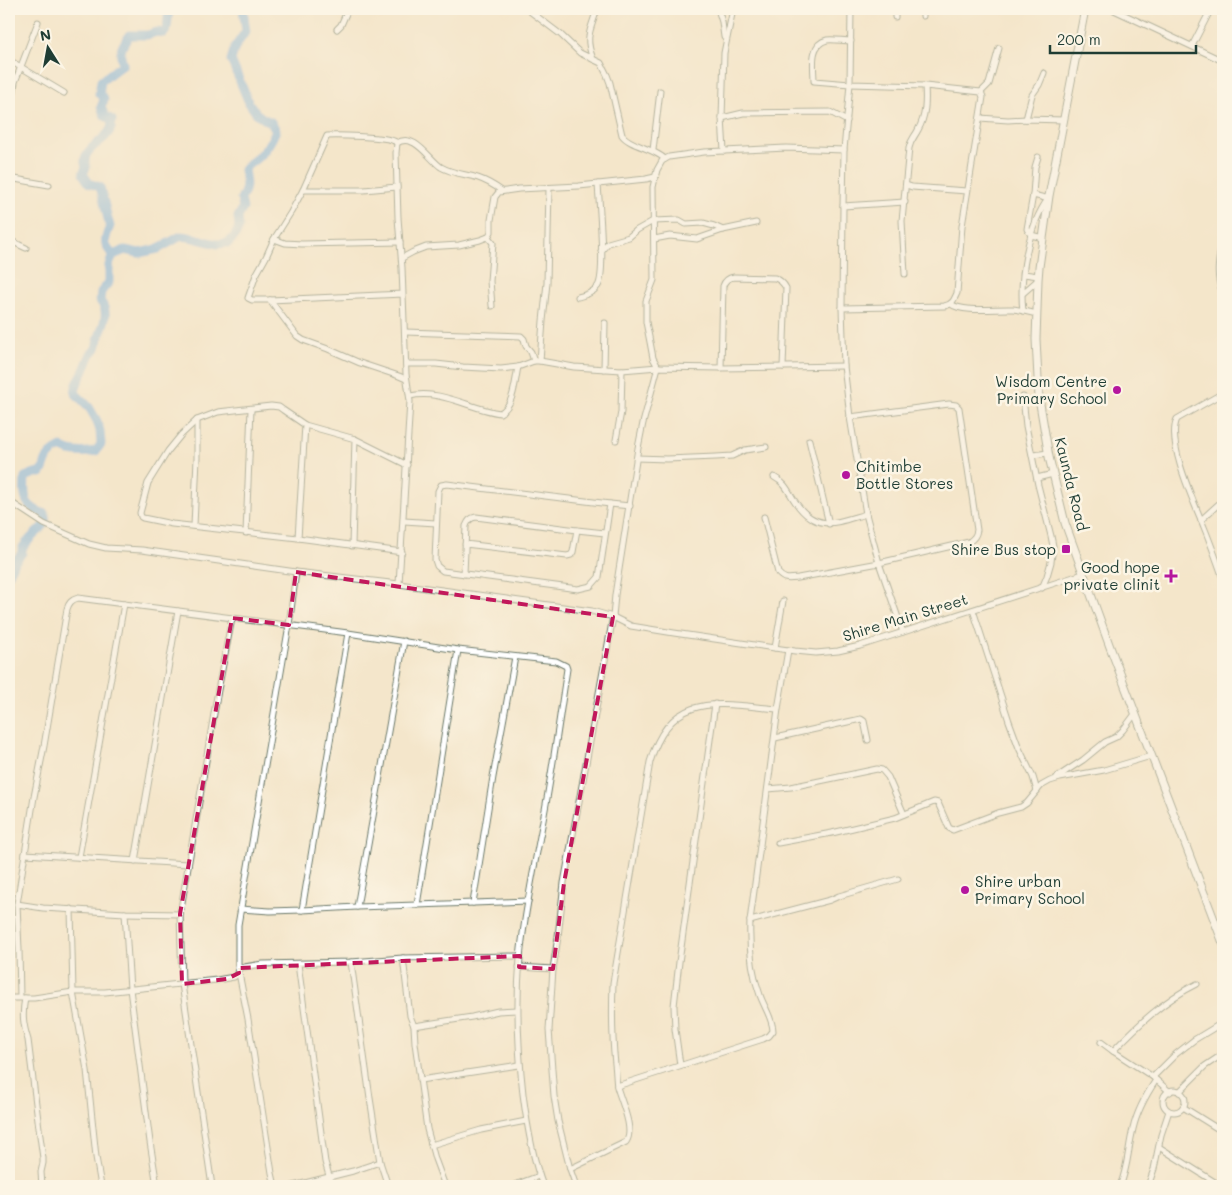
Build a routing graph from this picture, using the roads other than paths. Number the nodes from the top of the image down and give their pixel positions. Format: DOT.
graph roads {
  1 [pos="348,9"];
  2 [pos="526,9"];
  3 [pos="597,9"];
  4 [pos="718,9"];
  5 [pos="733,9"];
  6 [pos="851,9"];
  7 [pos="895,9"];
  8 [pos="923,9"];
  9 [pos="1085,9"];
  10 [pos="1112,9"];
  11 [pos="1211,9"];
  12 [pos="923,16"];
  13 [pos="896,17"];
  14 [pos="38,22"];
  15 [pos="337,29"];
  16 [pos="851,41"];
  17 [pos="725,46"];
  18 [pos="1192,46"];
  19 [pos="999,48"];
  20 [pos="593,59"];
  21 [pos="9,60"];
  22 [pos="1223,61"];
  23 [pos="21,67"];
  24 [pos="1044,73"];
  25 [pos="850,84"];
  26 [pos="925,86"];
  27 [pos="660,91"];
  28 [pos="981,92"];
  29 [pos="64,93"];
  30 [pos="722,118"];
  31 [pos="980,118"];
  32 [pos="1026,119"];
  33 [pos="1064,120"];
  34 [pos="847,121"];
  35 [pos="9,128"];
  36 [pos="397,143"];
  37 [pos="653,150"];
  38 [pos="844,150"];
  39 [pos="724,151"];
  40 [pos="1038,157"];
  41 [pos="665,159"];
  42 [pos="655,177"];
  43 [pos="9,178"];
  44 [pos="598,184"];
  45 [pos="49,185"];
  46 [pos="906,185"];
  47 [pos="397,187"];
  48 [pos="549,188"];
  49 [pos="302,190"];
  50 [pos="967,190"];
  51 [pos="502,191"];
  52 [pos="1033,195"];
  53 [pos="1049,197"];
  54 [pos="905,202"];
  55 [pos="843,206"];
  56 [pos="653,221"];
  57 [pos="756,223"];
  58 [pos="723,230"];
  59 [pos="1031,235"];
  60 [pos="488,236"];
  61 [pos="1223,236"];
  62 [pos="274,238"];
  63 [pos="1043,238"];
  64 [pos="654,239"];
  65 [pos="9,240"];
  66 [pos="400,242"];
  67 [pos="26,248"];
  68 [pos="601,251"];
  69 [pos="402,258"];
  70 [pos="905,274"];
  71 [pos="1024,274"];
  72 [pos="1038,278"];
  73 [pos="1022,293"];
  74 [pos="1223,293"];
  75 [pos="403,294"];
  76 [pos="578,297"];
  77 [pos="270,300"];
  78 [pos="951,304"];
  79 [pos="492,306"];
  80 [pos="842,308"];
  81 [pos="1024,311"];
  82 [pos="1037,314"];
  83 [pos="605,323"];
  84 [pos="405,332"];
  85 [pos="537,361"];
  86 [pos="406,364"];
  87 [pos="844,366"];
  88 [pos="518,367"];
  89 [pos="658,367"];
  90 [pos="783,367"];
  91 [pos="721,368"];
  92 [pos="604,369"];
  93 [pos="622,370"];
  94 [pos="406,379"];
  95 [pos="1223,393"];
  96 [pos="410,396"];
  97 [pos="1022,398"];
  98 [pos="251,409"];
  99 [pos="850,417"];
  100 [pos="197,420"];
  101 [pos="304,425"];
  102 [pos="355,439"];
  103 [pos="616,440"];
  104 [pos="809,440"];
  105 [pos="766,447"];
  106 [pos="1048,454"];
  107 [pos="1033,455"];
  108 [pos="636,458"];
  109 [pos="407,465"];
  110 [pos="1053,474"];
  111 [pos="774,477"];
  112 [pos="1037,478"];
  113 [pos="1223,500"];
  114 [pos="9,501"];
  115 [pos="610,504"];
  116 [pos="630,506"];
  117 [pos="866,514"];
  118 [pos="764,517"];
  119 [pos="1201,520"];
  120 [pos="404,521"];
  121 [pos="436,523"];
  122 [pos="829,524"];
  123 [pos="194,526"];
  124 [pos="577,530"];
  125 [pos="246,533"];
  126 [pos="605,533"];
  127 [pos="298,538"];
  128 [pos="465,544"];
  129 [pos="352,546"];
  130 [pos="402,552"];
  131 [pos="879,563"];
  132 [pos="296,572"];
  133 [pos="464,574"];
  134 [pos="1083,574"];
  135 [pos="1223,578"];
  136 [pos="400,584"];
  137 [pos="1042,588"];
  138 [pos="784,601"];
  139 [pos="124,604"];
  140 [pos="973,610"];
  141 [pos="178,611"];
  142 [pos="613,616"];
  143 [pos="232,618"];
  144 [pos="289,626"];
  145 [pos="903,632"];
  146 [pos="348,633"];
  147 [pos="404,641"];
  148 [pos="775,648"];
  149 [pos="458,650"];
  150 [pos="788,650"];
  151 [pos="515,657"];
  152 [pos="715,704"];
  153 [pos="778,709"];
  154 [pos="1135,714"];
  155 [pos="774,738"];
  156 [pos="868,740"];
  157 [pos="1151,756"];
  158 [pos="1050,781"];
  159 [pos="768,789"];
  160 [pos="1037,791"];
  161 [pos="904,814"];
  162 [pos="778,843"];
  163 [pos="25,854"];
  164 [pos="79,857"];
  165 [pos="135,861"];
  166 [pos="188,864"];
  167 [pos="898,879"];
  168 [pos="528,901"];
  169 [pos="473,903"];
  170 [pos="17,904"];
  171 [pos="358,906"];
  172 [pos="417,906"];
  173 [pos="71,909"];
  174 [pos="240,909"];
  175 [pos="302,910"];
  176 [pos="125,913"];
  177 [pos="180,914"];
  178 [pos="750,921"];
  179 [pos="1223,943"];
  180 [pos="520,956"];
  181 [pos="403,958"];
  182 [pos="351,962"];
  183 [pos="298,964"];
  184 [pos="519,967"];
  185 [pos="553,969"];
  186 [pos="239,971"];
  187 [pos="182,984"];
  188 [pos="1197,984"];
  189 [pos="130,989"];
  190 [pos="73,992"];
  191 [pos="9,998"];
  192 [pos="22,998"];
  193 [pos="517,1010"];
  194 [pos="414,1026"];
  195 [pos="1217,1026"];
  196 [pos="1101,1042"];
  197 [pos="1113,1051"];
  198 [pos="1223,1054"];
  199 [pos="520,1065"];
  200 [pos="680,1065"];
  201 [pos="1154,1078"];
  202 [pos="420,1080"];
  203 [pos="617,1086"];
  204 [pos="1170,1092"];
  205 [pos="1179,1092"];
  206 [pos="1183,1108"];
  207 [pos="1169,1110"];
  208 [pos="526,1121"];
  209 [pos="1223,1132"];
  210 [pos="431,1145"];
  211 [pos="1159,1147"];
  212 [pos="380,1162"];
  213 [pos="570,1169"];
  214 [pos="539,1176"];
  215 [pos="329,1177"];
  216 [pos="42,1186"];
  217 [pos="101,1186"];
  218 [pos="157,1186"];
  219 [pos="212,1186"];
  220 [pos="275,1186"];
  221 [pos="293,1186"];
  222 [pos="332,1186"];
  223 [pos="388,1186"];
  224 [pos="445,1186"];
  225 [pos="512,1186"];
  226 [pos="543,1186"];
  227 [pos="576,1186"];
  228 [pos="1120,1186"];
  229 [pos="1148,1186"];
  230 [pos="1221,1186"];
  1 -- 15 [label="street"];
  2 -- 20 [label="street"];
  3 -- 20 [label="street"];
  4 -- 17 [label="street"];
  5 -- 17 [label="street"];
  6 -- 16 [label="street"];
  7 -- 13 [label="street"];
  8 -- 12 [label="street"];
  9 -- 33 [label="main road, Kaunda Road"];
  10 -- 18 [label="street"];
  11 -- 18 [label="street"];
  14 -- 23 [label="street"];
  16 -- 25 [label="street"];
  16 -- 25 [label="street"];
  17 -- 30 [label="street"];
  18 -- 22 [label="street"];
  19 -- 28 [label="street"];
  20 -- 37 [label="street"];
  21 -- 23 [label="street"];
  23 -- 29 [label="street"];
  23 -- 35 [label="street"];
  24 -- 32 [label="street"];
  25 -- 26 [label="street"];
  25 -- 34 [label="street"];
  26 -- 28 [label="street"];
  26 -- 46 [label="street"];
  27 -- 37 [label="street"];
  28 -- 31 [label="street"];
  30 -- 34 [label="street"];
  30 -- 39 [label="street"];
  31 -- 32 [label="street"];
  31 -- 50 [label="street"];
  32 -- 33 [label="street"];
  33 -- 53 [label="main road, Kaunda Road"];
  34 -- 38 [label="street"];
  36 -- 47 [label="street"];
  36 -- 49 [label="street"];
  36 -- 51 [label="street"];
  37 -- 41 [label="street"];
  38 -- 39 [label="street"];
  38 -- 55 [label="street"];
  39 -- 41 [label="street"];
  40 -- 52 [label="street"];
  41 -- 42 [label="street"];
  42 -- 44 [label="street"];
  42 -- 56 [label="street"];
  43 -- 45 [label="street"];
  44 -- 48 [label="street"];
  44 -- 68 [label="street"];
  46 -- 50 [label="street"];
  46 -- 54 [label="street"];
  47 -- 49 [label="street"];
  47 -- 66 [label="street"];
  48 -- 51 [label="street"];
  48 -- 85 [label="street"];
  49 -- 62 [label="street"];
  50 -- 78 [label="street"];
  51 -- 60 [label="street"];
  52 -- 53 [label="street"];
  52 -- 59 [label="street"];
  53 -- 59 [label="street"];
  53 -- 63 [label="main road, Kaunda Road"];
  54 -- 55 [label="street"];
  54 -- 70 [label="street"];
  55 -- 80 [label="street"];
  56 -- 58 [label="street"];
  56 -- 64 [label="street"];
  56 -- 68 [label="street"];
  57 -- 58 [label="street"];
  58 -- 64 [label="street"];
  59 -- 63 [label="street"];
  59 -- 71 [label="street"];
  60 -- 69 [label="street"];
  60 -- 79 [label="street"];
  61 -- 74 [label="street"];
  62 -- 66 [label="street"];
  62 -- 77 [label="street"];
  63 -- 72 [label="main road, Kaunda Road"];
  64 -- 89 [label="street"];
  65 -- 67 [label="street"];
  66 -- 69 [label="street"];
  68 -- 76 [label="street"];
  69 -- 75 [label="street"];
  71 -- 72 [label="street"];
  71 -- 73 [label="street"];
  72 -- 73 [label="street"];
  72 -- 82 [label="main road, Kaunda Road"];
  73 -- 81 [label="street"];
  75 -- 77 [label="street"];
  75 -- 84 [label="street"];
  77 -- 94 [label="street"];
  78 -- 80 [label="street"];
  78 -- 81 [label="street"];
  80 -- 87 [label="street"];
  81 -- 82 [label="street"];
  82 -- 106 [label="main road, Kaunda Road"];
  83 -- 92 [label="street"];
  84 -- 85 [label="street"];
  84 -- 86 [label="street"];
  85 -- 88 [label="street"];
  85 -- 92 [label="street"];
  86 -- 88 [label="street"];
  86 -- 94 [label="street"];
  87 -- 90 [label="street"];
  87 -- 99 [label="street"];
  88 -- 96 [label="street"];
  89 -- 91 [label="street"];
  89 -- 93 [label="street"];
  89 -- 108 [label="street"];
  90 -- 91 [label="street"];
  90 -- 91 [label="street"];
  92 -- 93 [label="street"];
  93 -- 103 [label="street"];
  94 -- 96 [label="street"];
  95 -- 119 [label="street"];
  96 -- 109 [label="street"];
  97 -- 107 [label="street"];
  98 -- 100 [label="street"];
  98 -- 101 [label="street"];
  98 -- 125 [label="street"];
  99 -- 117 [label="street"];
  99 -- 131 [label="street"];
  100 -- 123 [label="street"];
  100 -- 123 [label="street"];
  101 -- 102 [label="street"];
  101 -- 127 [label="street"];
  102 -- 109 [label="street"];
  102 -- 129 [label="street"];
  104 -- 122 [label="street"];
  105 -- 108 [label="street"];
  106 -- 107 [label="street"];
  106 -- 110 [label="main road, Kaunda Road"];
  107 -- 112 [label="street"];
  108 -- 116 [label="street"];
  109 -- 120 [label="street"];
  110 -- 112 [label="street"];
  110 -- 134 [label="main road, Kaunda Road"];
  111 -- 122 [label="street"];
  112 -- 137 [label="street"];
  113 -- 119 [label="street"];
  114 -- 132 [label="street, Shire Main Street"];
  115 -- 116 [label="street"];
  115 -- 121 [label="street"];
  115 -- 126 [label="street"];
  116 -- 142 [label="street"];
  117 -- 122 [label="street"];
  117 -- 131 [label="street"];
  118 -- 131 [label="street"];
  119 -- 135 [label="street"];
  120 -- 121 [label="street"];
  120 -- 130 [label="street"];
  121 -- 133 [label="street"];
  123 -- 125 [label="street"];
  124 -- 126 [label="street"];
  124 -- 128 [label="street"];
  124 -- 128 [label="street"];
  125 -- 127 [label="street"];
  126 -- 133 [label="street"];
  127 -- 129 [label="street"];
  128 -- 133 [label="street"];
  129 -- 130 [label="street"];
  130 -- 136 [label="street"];
  131 -- 145 [label="street"];
  132 -- 136 [label="street, Shire Main Street"];
  132 -- 144 [label="street"];
  134 -- 137 [label="street, Shire Main Street"];
  134 -- 154 [label="main road, Kaunda Road"];
  136 -- 142 [label="street, Shire Main Street"];
  137 -- 140 [label="street, Shire Main Street"];
  138 -- 148 [label="street"];
  139 -- 141 [label="street"];
  139 -- 163 [label="street"];
  139 -- 164 [label="street"];
  140 -- 145 [label="street, Shire Main Street"];
  140 -- 160 [label="street"];
  141 -- 143 [label="street"];
  141 -- 165 [label="street"];
  142 -- 148 [label="street, Shire Main Street"];
  142 -- 185 [label="street"];
  143 -- 144 [label="street"];
  143 -- 166 [label="street"];
  144 -- 146 [label="street"];
  144 -- 174 [label="street"];
  145 -- 150 [label="street, Shire Main Street"];
  146 -- 147 [label="street"];
  146 -- 175 [label="street"];
  147 -- 149 [label="street"];
  147 -- 171 [label="street"];
  148 -- 150 [label="street, Shire Main Street"];
  149 -- 151 [label="street"];
  149 -- 172 [label="street"];
  150 -- 153 [label="street"];
  151 -- 168 [label="street"];
  151 -- 169 [label="street"];
  152 -- 153 [label="street"];
  152 -- 200 [label="street"];
  152 -- 203 [label="street"];
  153 -- 155 [label="street"];
  154 -- 157 [label="main road, Kaunda Road"];
  154 -- 158 [label="street"];
  155 -- 156 [label="street"];
  155 -- 159 [label="street"];
  157 -- 158 [label="street"];
  157 -- 179 [label="main road, Kaunda Road"];
  158 -- 160 [label="street"];
  159 -- 161 [label="street"];
  159 -- 178 [label="street"];
  160 -- 161 [label="street"];
  161 -- 162 [label="street"];
  163 -- 164 [label="street"];
  163 -- 170 [label="street"];
  164 -- 165 [label="street"];
  165 -- 166 [label="street"];
  166 -- 177 [label="street"];
  167 -- 178 [label="street"];
  168 -- 169 [label="street"];
  168 -- 180 [label="street"];
  169 -- 172 [label="street"];
  170 -- 173 [label="street"];
  170 -- 192 [label="street"];
  171 -- 172 [label="street"];
  171 -- 175 [label="street"];
  173 -- 176 [label="street"];
  173 -- 190 [label="street"];
  174 -- 175 [label="street"];
  174 -- 186 [label="street"];
  176 -- 177 [label="street"];
  176 -- 189 [label="street"];
  177 -- 187 [label="street"];
  178 -- 200 [label="street"];
  180 -- 181 [label="street"];
  180 -- 184 [label="street"];
  181 -- 182 [label="street"];
  181 -- 194 [label="street"];
  182 -- 183 [label="street"];
  182 -- 212 [label="street"];
  183 -- 186 [label="street"];
  183 -- 215 [label="street"];
  184 -- 185 [label="street"];
  184 -- 193 [label="street"];
  185 -- 213 [label="street"];
  186 -- 187 [label="street"];
  186 -- 220 [label="street"];
  187 -- 189 [label="street"];
  187 -- 219 [label="street"];
  188 -- 197 [label="street"];
  189 -- 190 [label="street"];
  189 -- 218 [label="street"];
  190 -- 192 [label="street"];
  190 -- 217 [label="street"];
  191 -- 192 [label="street"];
  192 -- 216 [label="street"];
  193 -- 194 [label="street"];
  193 -- 199 [label="street"];
  194 -- 202 [label="street"];
  195 -- 201 [label="street"];
  196 -- 197 [label="street"];
  197 -- 201 [label="street"];
  198 -- 205 [label="street"];
  199 -- 202 [label="street"];
  199 -- 208 [label="street"];
  200 -- 203 [label="street"];
  201 -- 204 [label="street"];
  201 -- 228 [label="street"];
  202 -- 210 [label="street"];
  203 -- 213 [label="street"];
  204 -- 205 [label="street"];
  204 -- 207 [label="street"];
  205 -- 206 [label="street"];
  206 -- 207 [label="street"];
  206 -- 209 [label="street"];
  207 -- 211 [label="street"];
  208 -- 210 [label="street"];
  208 -- 214 [label="street"];
  210 -- 224 [label="street"];
  211 -- 229 [label="street"];
  211 -- 230 [label="street"];
  212 -- 215 [label="street"];
  212 -- 223 [label="street"];
  213 -- 227 [label="street"];
  214 -- 225 [label="street"];
  214 -- 226 [label="street"];
  215 -- 221 [label="street"];
  215 -- 222 [label="street"];
}
